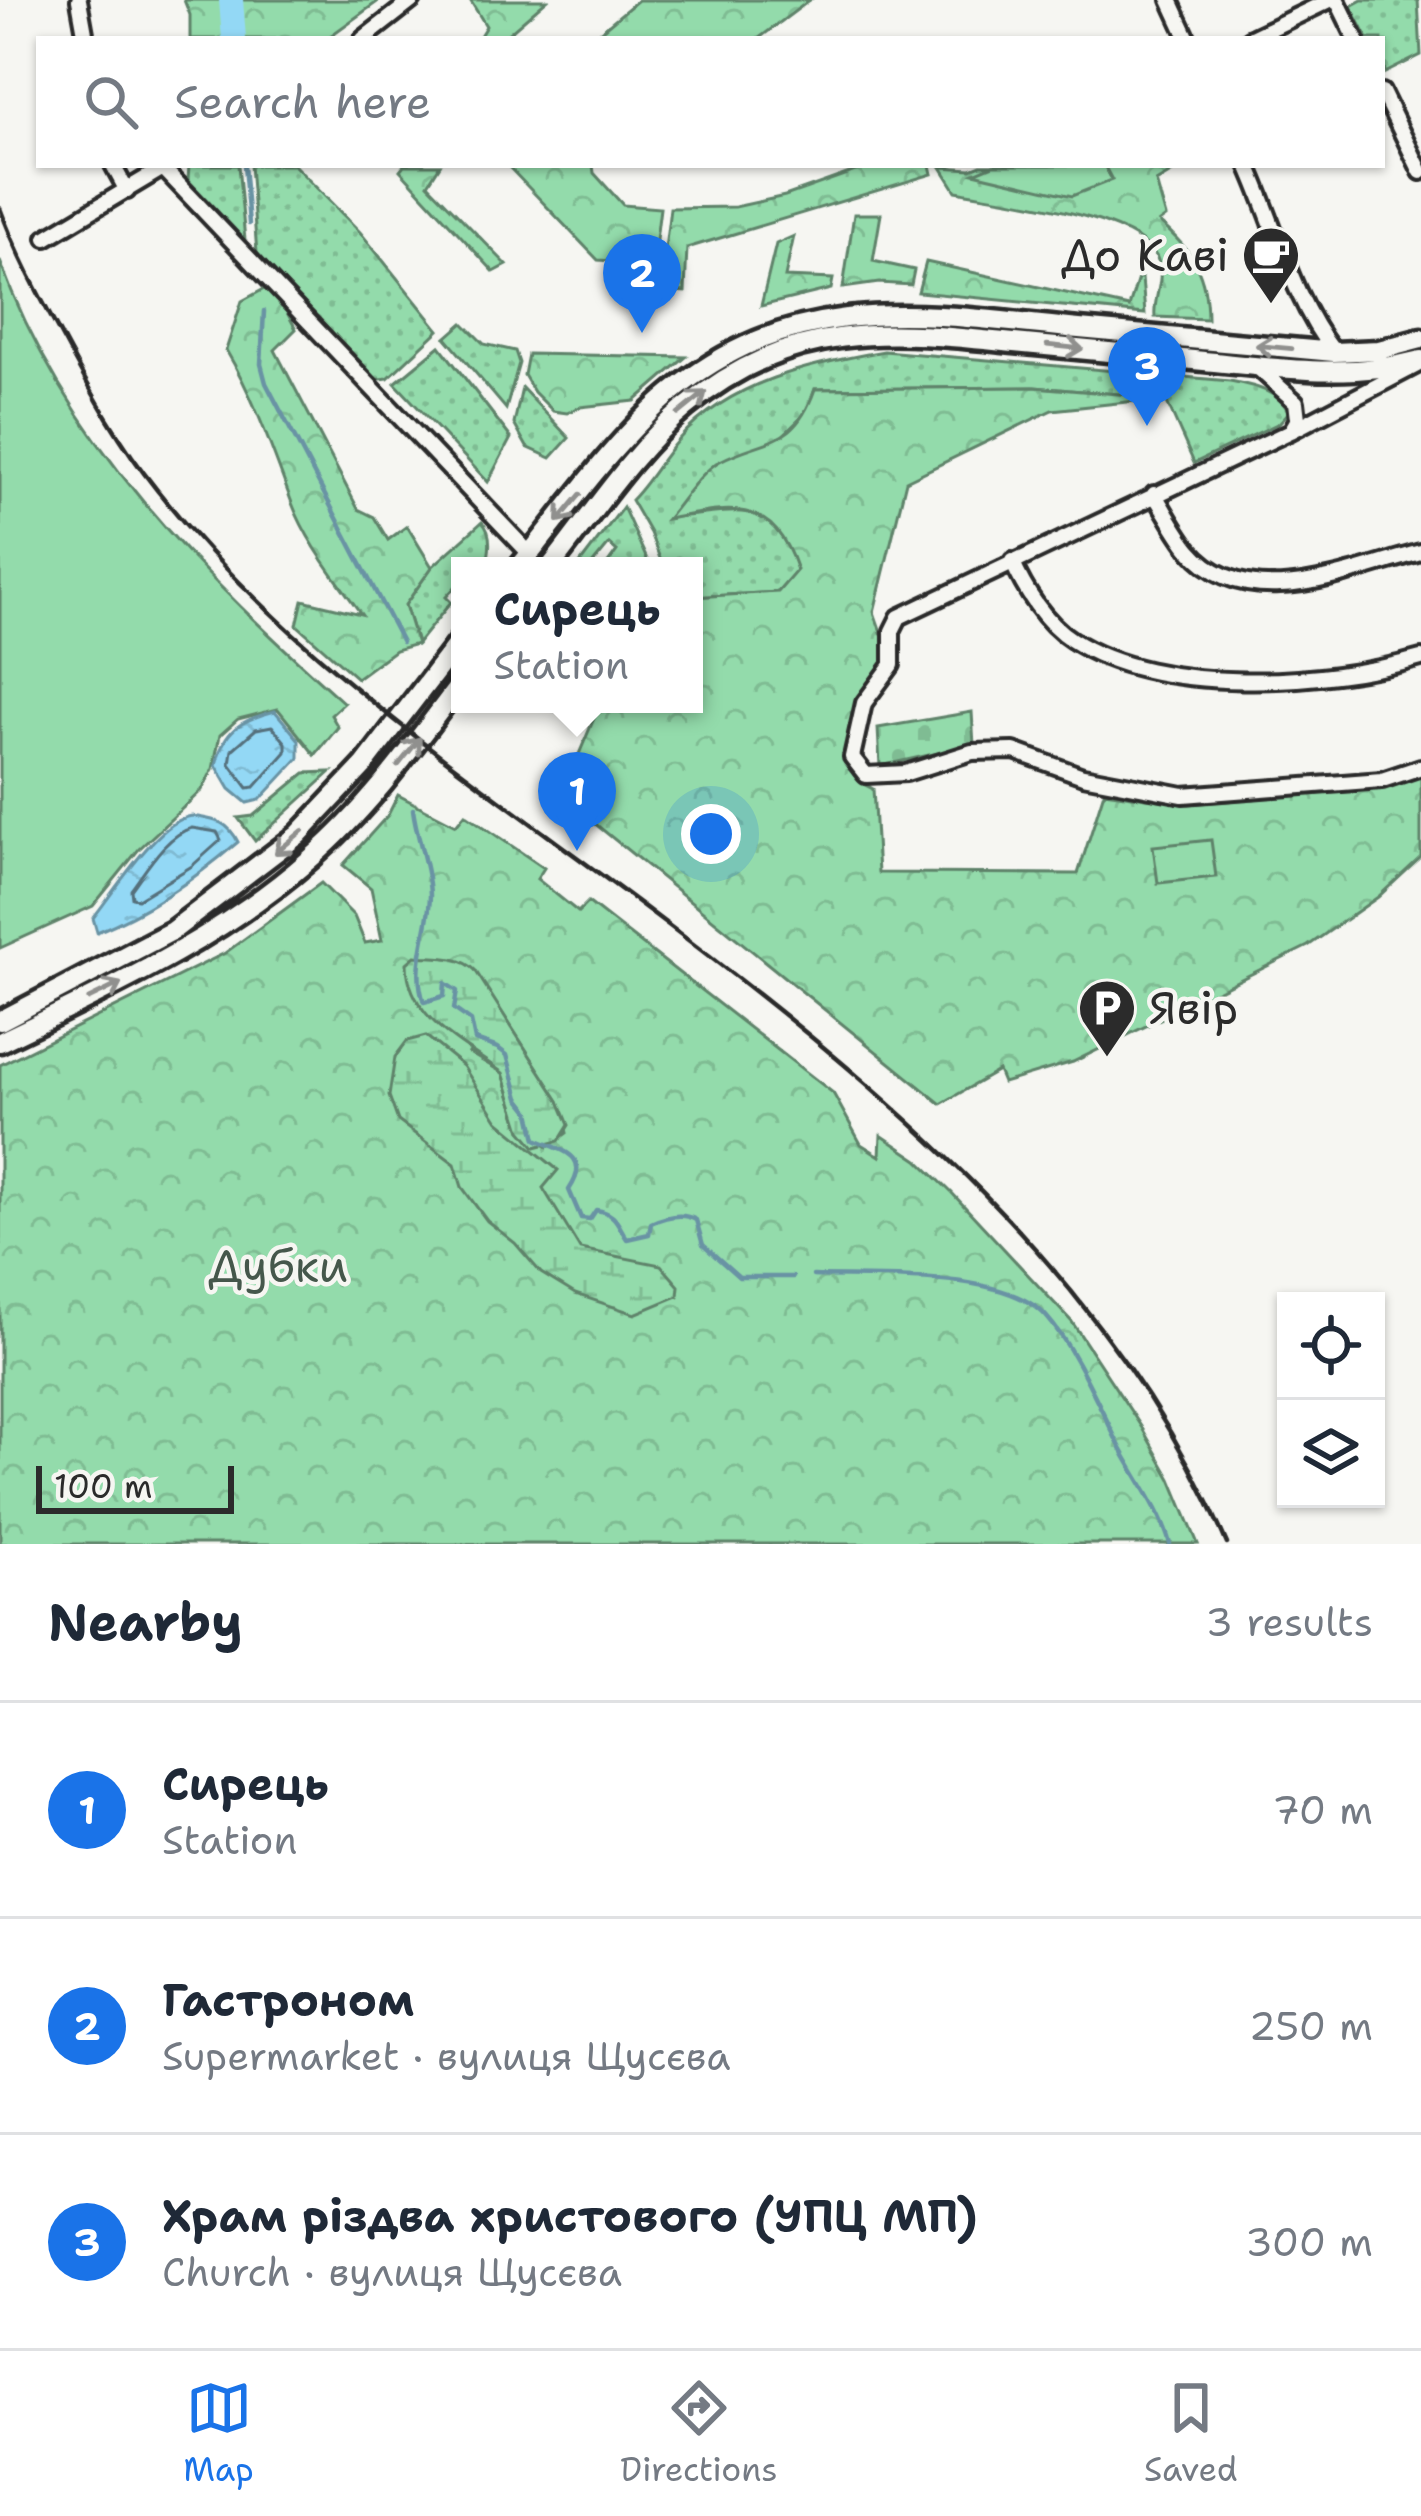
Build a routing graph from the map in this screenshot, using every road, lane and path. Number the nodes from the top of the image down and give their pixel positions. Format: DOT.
graph roads {
  1 [pos="80,0"];
  2 [pos="413,0"];
  3 [pos="1334,0"];
  4 [pos="1176,2"];
  5 [pos="86,36"];
  6 [pos="367,36"];
  7 [pos="1187,36"];
  8 [pos="1256,36"];
  9 [pos="1354,36"];
  10 [pos="1385,98"];
  11 [pos="115,168"];
  12 [pos="164,168"];
  13 [pos="167,168"];
  14 [pos="1248,168"];
  15 [pos="1421,172"];
  16 [pos="127,190"];
  17 [pos="46,238"];
  18 [pos="1421,339"];
  19 [pos="1334,352"];
  20 [pos="1421,361"];
  21 [pos="1256,366"];
  22 [pos="1291,431"];
  23 [pos="1154,494"];
  24 [pos="1421,552"];
  25 [pos="522,557"];
  26 [pos="528,557"];
  27 [pos="558,557"];
  28 [pos="1012,561"];
  29 [pos="451,652"];
  30 [pos="1421,658"];
  31 [pos="451,695"];
  32 [pos="1421,767"];
  33 [pos="0,1021"];
  34 [pos="0,1042"];
  1 -- 5 [label="street"];
  2 -- 6 [label="street"];
  3 -- 8 [label="street"];
  3 -- 9 [label="street"];
  4 -- 7 [label="street"];
  10 -- 15 [label="street"];
  11 -- 16 [label="street"];
  12 -- 16 [label="street"];
  13 -- 25 [label="street"];
  14 -- 19 [label="street"];
  16 -- 17 [label="street"];
  18 -- 19 [label="main road"];
  19 -- 26 [label="main road, one-way"];
  20 -- 21 [label="main road"];
  20 -- 22 [label="street"];
  21 -- 22 [label="street"];
  27 -- 21 [label="main road, one-way"];
  22 -- 23 [label="street"];
  23 -- 24 [label="street"];
  23 -- 28 [label="street"];
  28 -- 30 [label="street"];
  28 -- 32 [label="street"];
  29 -- 33 [label="main road, one-way"];
  34 -- 31 [label="main road, one-way"];
}
